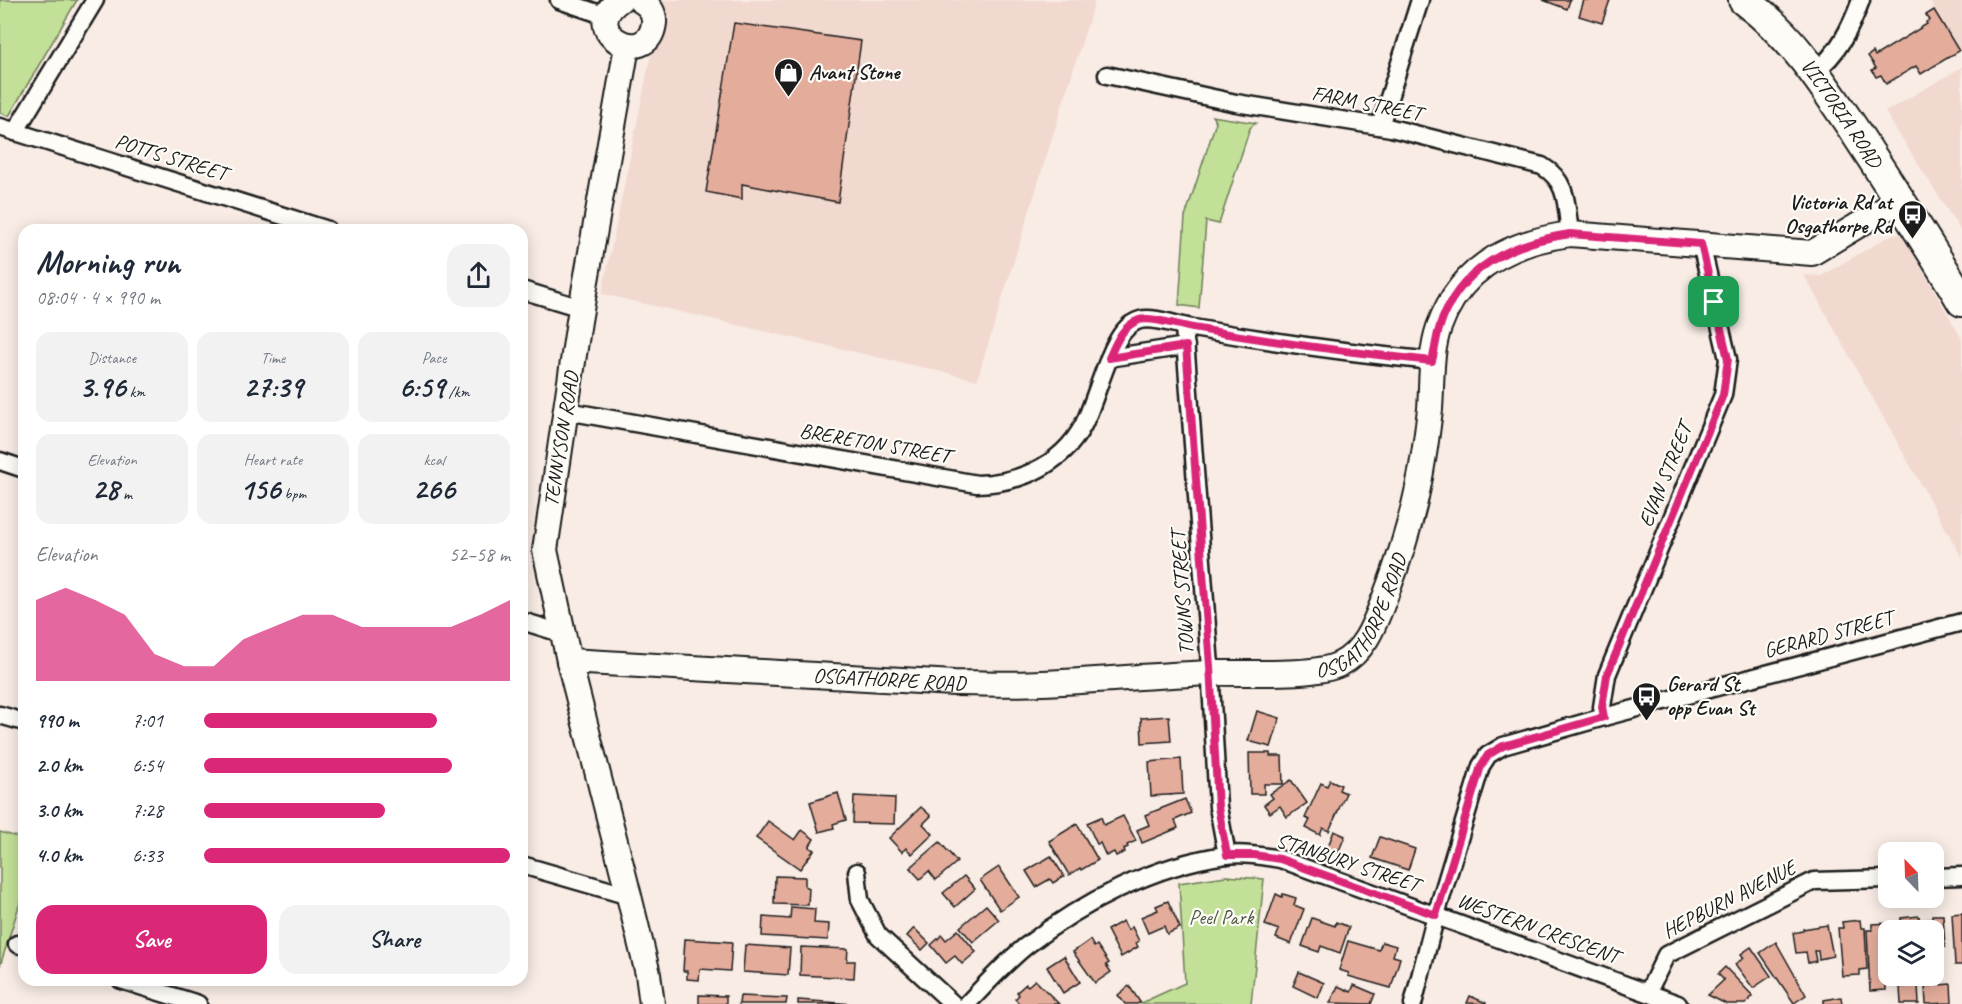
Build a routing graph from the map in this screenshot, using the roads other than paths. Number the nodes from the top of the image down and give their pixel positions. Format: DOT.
graph roads {
  1 [pos="95,0"];
  2 [pos="559,0"];
  3 [pos="640,0"];
  4 [pos="1420,0"];
  5 [pos="1744,0"];
  6 [pos="1767,0"];
  7 [pos="1861,0"];
  8 [pos="613,8"];
  9 [pos="627,46"];
  10 [pos="1820,67"];
  11 [pos="1107,75"];
  12 [pos="1380,126"];
  13 [pos="7,130"];
  14 [pos="1900,200"];
  15 [pos="309,224"];
  16 [pos="1570,234"];
  17 [pos="1701,244"];
  18 [pos="1962,272"];
  19 [pos="528,292"];
  20 [pos="1962,301"];
  21 [pos="581,308"];
  22 [pos="1184,327"];
  23 [pos="1186,346"];
  24 [pos="1109,358"];
  25 [pos="1432,361"];
  26 [pos="567,411"];
  27 [pos="0,461"];
  28 [pos="18,467"];
  29 [pos="1962,622"];
  30 [pos="528,623"];
  31 [pos="564,634"];
  32 [pos="569,661"];
  33 [pos="1211,673"];
  34 [pos="0,715"];
  35 [pos="1604,717"];
  36 [pos="18,720"];
  37 [pos="1227,855"];
  38 [pos="528,867"];
  39 [pos="857,872"];
  40 [pos="1962,876"];
  41 [pos="1944,877"];
  42 [pos="1878,879"];
  43 [pos="630,896"];
  44 [pos="1436,915"];
  45 [pos="133,986"];
  46 [pos="1648,992"];
  47 [pos="157,998"];
  48 [pos="198,1004"];
  49 [pos="652,1004"];
  50 [pos="953,1004"];
  51 [pos="967,1004"];
  52 [pos="1413,1004"];
  53 [pos="1678,1004"];
  1 -- 13 [label="street"];
  2 -- 8 [label="street"];
  3 -- 9 [label="street"];
  4 -- 12 [label="street"];
  5 -- 10 [label="highway, VICTORIA ROAD"];
  6 -- 10 [label="highway, VICTORIA ROAD"];
  7 -- 10 [label="street"];
  8 -- 9 [label="street"];
  9 -- 21 [label="street, TENNYSON ROAD"];
  10 -- 14 [label="highway, VICTORIA ROAD"];
  10 -- 18 [label="highway, VICTORIA ROAD"];
  11 -- 12 [label="street, FARM STREET"];
  12 -- 16 [label="street, FARM STREET"];
  13 -- 15 [label="street, POTTS STREET"];
  14 -- 17 [label="street, OSGATHORPE ROAD"];
  14 -- 20 [label="highway, VICTORIA ROAD"];
  16 -- 17 [label="street, OSGATHORPE ROAD"];
  16 -- 25 [label="street, OSGATHORPE ROAD"];
  17 -- 35 [label="street, EVAN STREET"];
  19 -- 21 [label="street"];
  21 -- 26 [label="street, TENNYSON ROAD"];
  22 -- 23 [label="street, TOWNS STREET"];
  22 -- 24 [label="street, BRERETON STREET"];
  22 -- 25 [label="street, BRERETON STREET"];
  23 -- 24 [label="street"];
  23 -- 33 [label="street, TOWNS STREET"];
  24 -- 26 [label="street, BRERETON STREET"];
  25 -- 33 [label="street, OSGATHORPE ROAD"];
  26 -- 31 [label="street, TENNYSON ROAD"];
  27 -- 28 [label="street"];
  29 -- 35 [label="street, GERARD STREET"];
  30 -- 31 [label="street"];
  31 -- 32 [label="street, TENNYSON ROAD"];
  32 -- 33 [label="street, OSGATHORPE ROAD"];
  32 -- 43 [label="street, TENNYSON ROAD"];
  33 -- 37 [label="street, TOWNS STREET"];
  34 -- 36 [label="street"];
  35 -- 44 [label="street, GERARD STREET"];
  37 -- 44 [label="street, STANBURY STREET"];
  37 -- 51 [label="street, STANBURY STREET"];
  38 -- 43 [label="street"];
  39 -- 50 [label="street"];
  40 -- 41 [label="street"];
  42 -- 46 [label="street, HEPBURN AVENUE"];
  43 -- 49 [label="street, TENNYSON ROAD"];
  44 -- 46 [label="street, WESTERN CRESCENT"];
  44 -- 52 [label="street, WESTERN CRESCENT"];
  45 -- 47 [label="street"];
  46 -- 53 [label="street, WESTERN CRESCENT"];
  47 -- 48 [label="street"];
}
